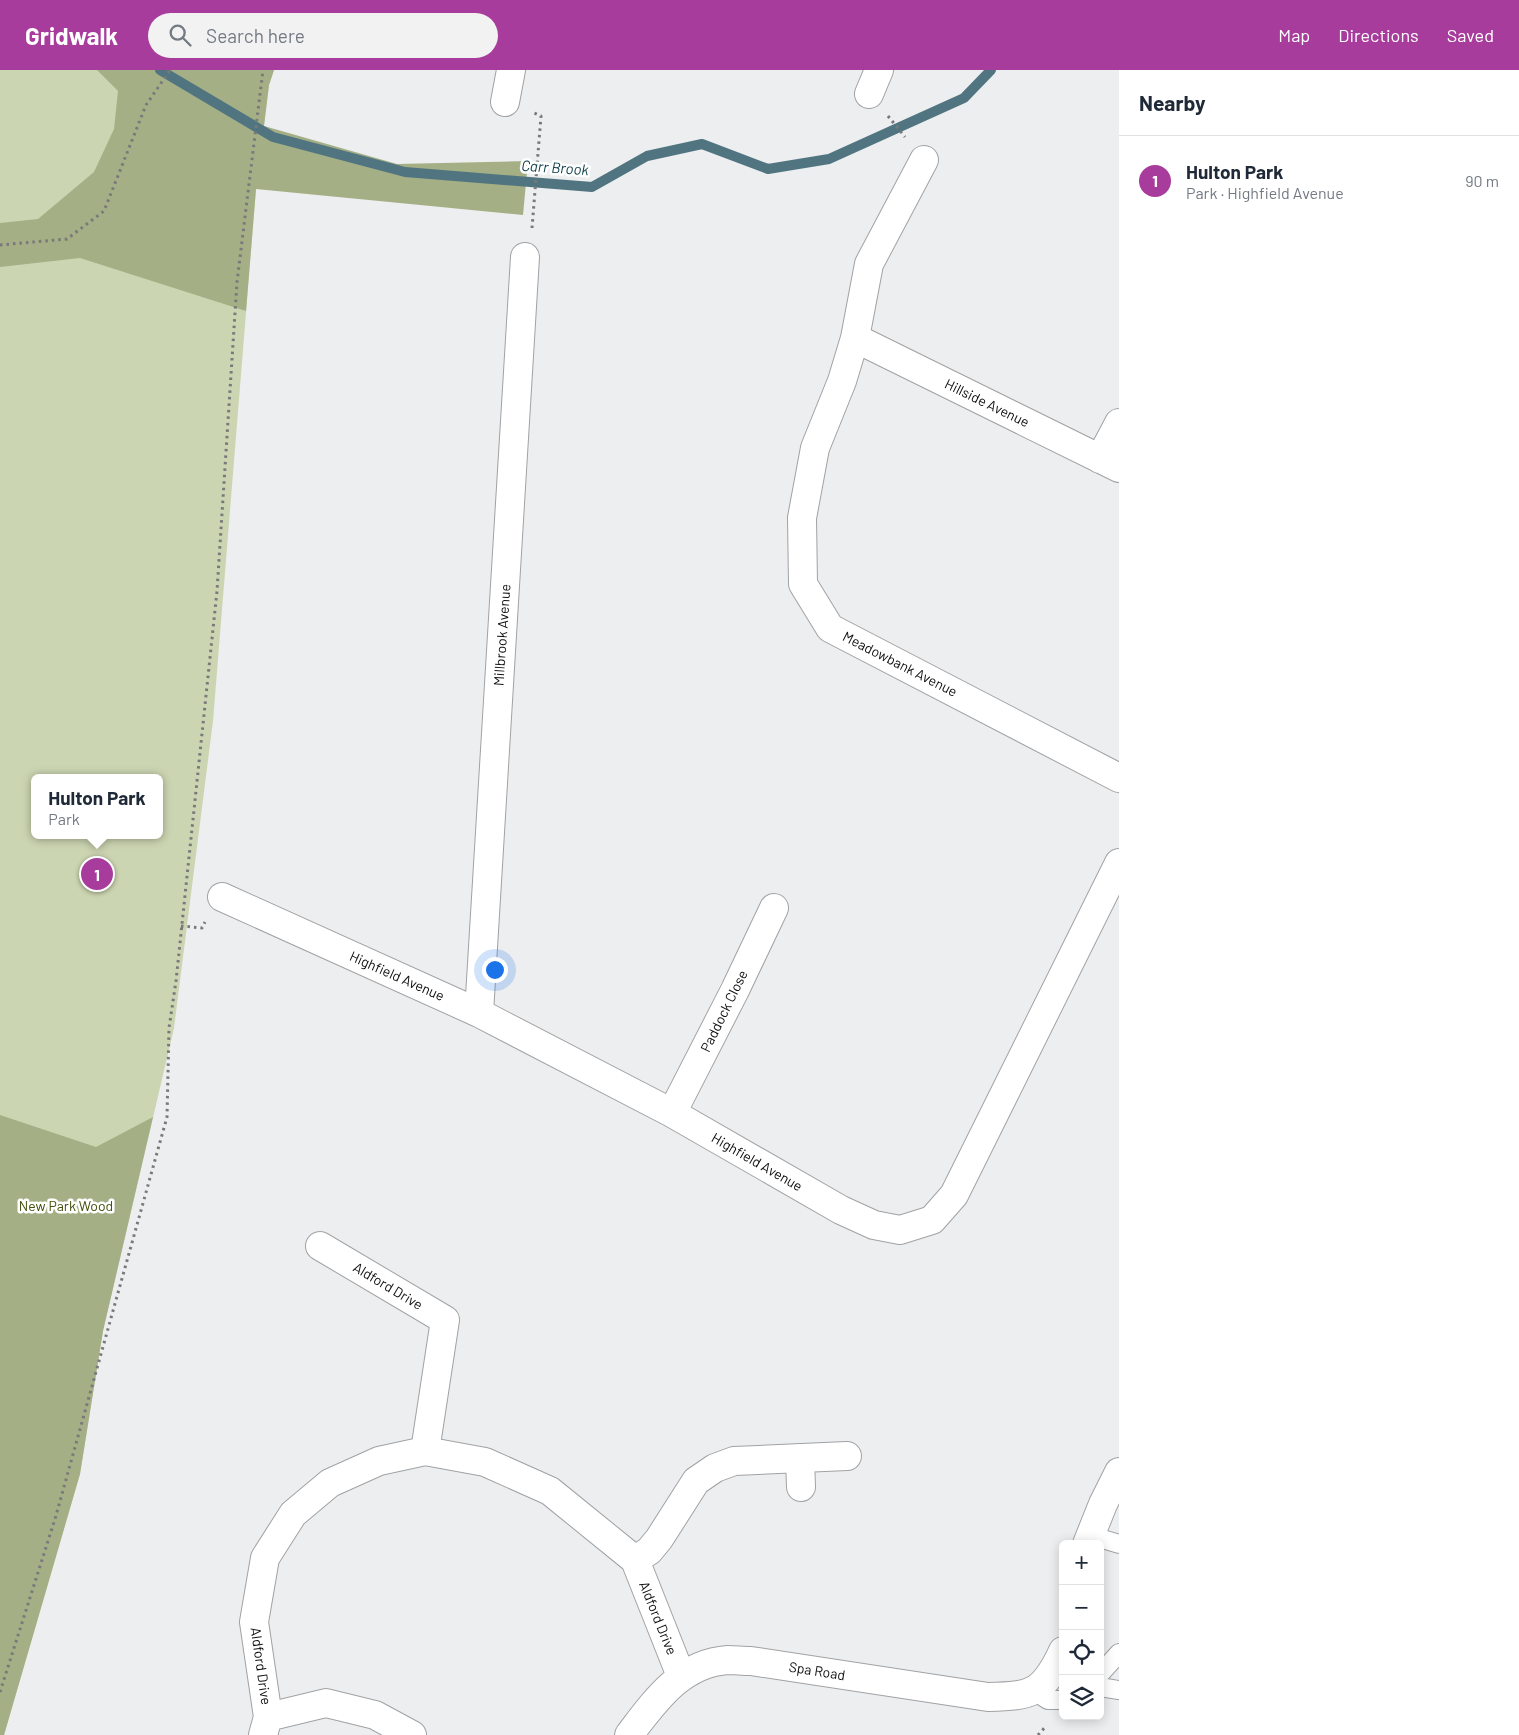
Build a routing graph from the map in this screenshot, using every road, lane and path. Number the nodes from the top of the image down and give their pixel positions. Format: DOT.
graph roads {
  1 [pos="170,70"];
  2 [pos="263,70"];
  3 [pos="511,70"];
  4 [pos="877,92"];
  5 [pos="505,102"];
  6 [pos="906,138"];
  7 [pos="924,160"];
  8 [pos="0,245"];
  9 [pos="525,257"];
  10 [pos="854,338"];
  11 [pos="1119,423"];
  12 [pos="1110,464"];
  13 [pos="1119,778"];
  14 [pos="1119,863"];
  15 [pos="222,897"];
  16 [pos="774,908"];
  17 [pos="479,1012"];
  18 [pos="672,1113"];
  19 [pos="320,1246"];
  20 [pos="425,1451"];
  21 [pos="847,1456"];
  22 [pos="800,1458"];
  23 [pos="1119,1472"];
  24 [pos="801,1487"];
  25 [pos="1088,1539"];
  26 [pos="1119,1544"];
  27 [pos="635,1560"];
  28 [pos="1119,1653"];
  29 [pos="1059,1659"];
  30 [pos="1104,1670"];
  31 [pos="681,1676"];
  32 [pos="1104,1688"];
  33 [pos="1119,1690"];
  34 [pos="0,1692"];
  35 [pos="1034,1692"];
  36 [pos="1059,1700"];
  37 [pos="265,1726"];
  38 [pos="412,1735"];
  39 [pos="629,1735"];
  1 -- 8 [label="path"];
  2 -- 34 [label="path"];
  3 -- 5 [label="street"];
  4 -- 6 [label="path"];
  5 -- 9 [label="path"];
  7 -- 10 [label="street, Meadowbank Avenue"];
  9 -- 17 [label="street, Millbrook Avenue"];
  10 -- 12 [label="street, Hillside Avenue"];
  10 -- 13 [label="street, Meadowbank Avenue"];
  11 -- 12 [label="street"];
  14 -- 18 [label="street, Highfield Avenue"];
  15 -- 17 [label="street, Highfield Avenue"];
  16 -- 18 [label="street, Paddock Close"];
  17 -- 18 [label="street, Highfield Avenue"];
  19 -- 20 [label="street, Aldford Drive"];
  20 -- 27 [label="street, Aldford Drive"];
  20 -- 37 [label="street, Aldford Drive"];
  21 -- 22 [label="street"];
  22 -- 24 [label="street"];
  22 -- 27 [label="street"];
  23 -- 25 [label="street"];
  25 -- 26 [label="lane"];
  27 -- 31 [label="street, Aldford Drive"];
  28 -- 30 [label="lane"];
  29 -- 35 [label="street"];
  31 -- 35 [label="street, Spa Road"];
  31 -- 39 [label="street, Spa Road"];
  32 -- 33 [label="lane"];
  35 -- 36 [label="lane"];
  37 -- 38 [label="street"];
}
